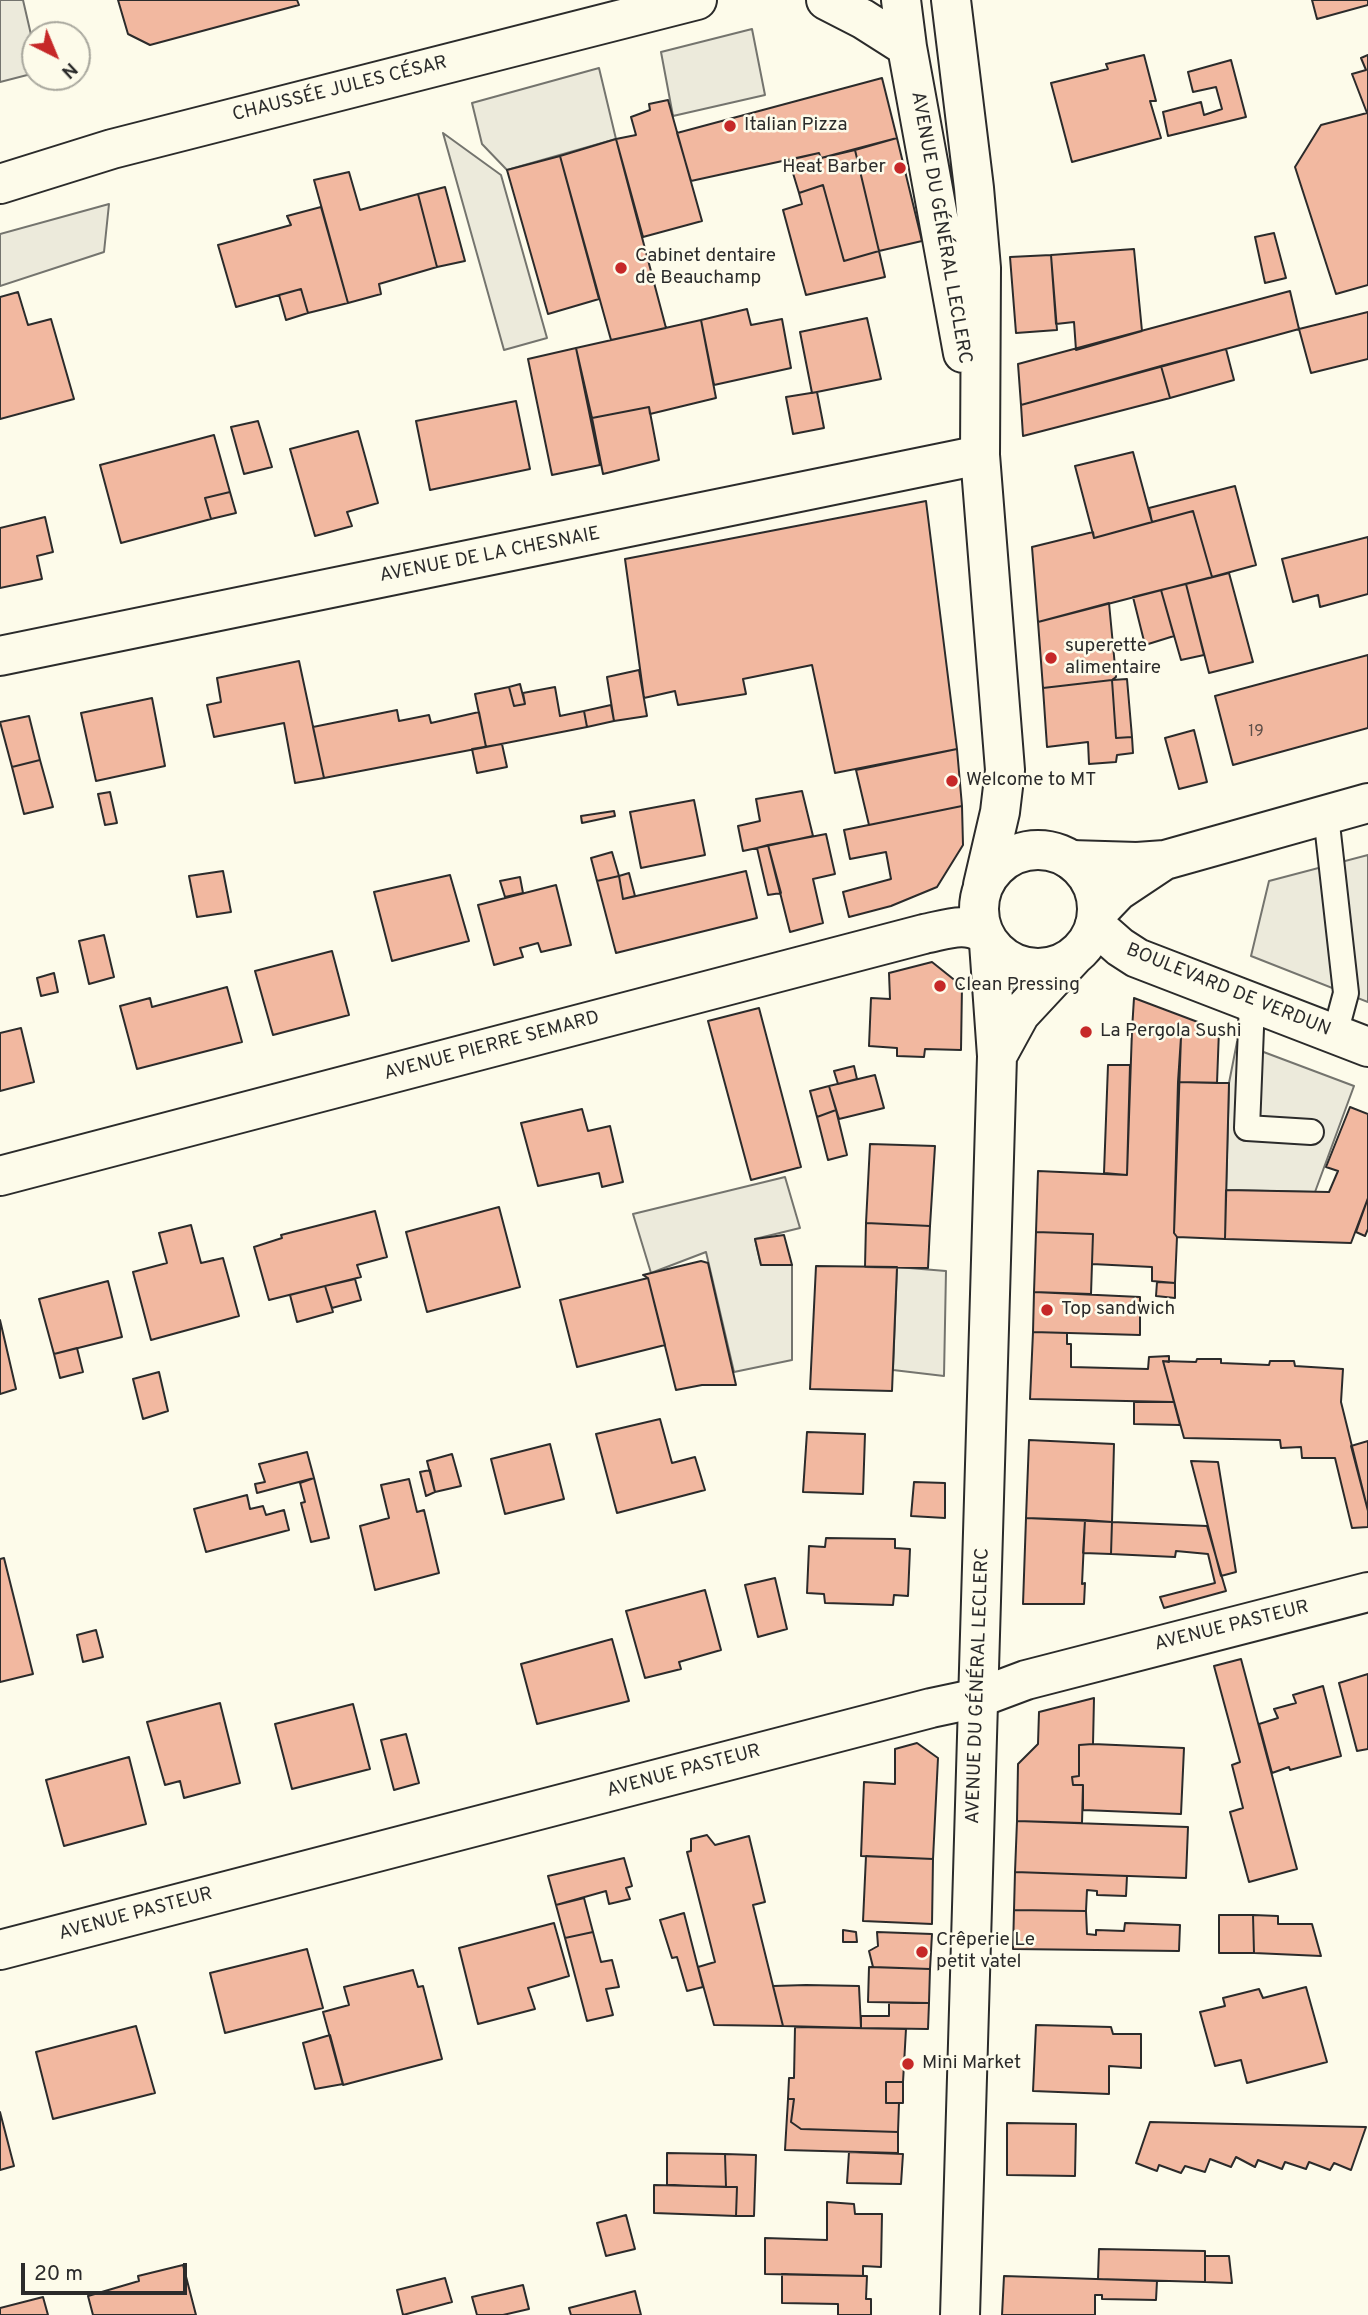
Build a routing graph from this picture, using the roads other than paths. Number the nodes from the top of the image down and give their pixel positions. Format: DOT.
graph roads {
  1 [pos="826,0"];
  2 [pos="901,0"];
  3 [pos="951,0"];
  4 [pos="689,1"];
  5 [pos="907,47"];
  6 [pos="0,184"];
  7 [pos="980,456"];
  8 [pos="0,656"];
  9 [pos="1005,770"];
  10 [pos="1368,803"];
  11 [pos="1326,815"];
  12 [pos="1066,857"];
  13 [pos="1165,860"];
  14 [pos="983,885"];
  15 [pos="1089,931"];
  16 [pos="986,939"];
  17 [pos="1252,1003"];
  18 [pos="1351,1040"];
  19 [pos="998,1056"];
  20 [pos="1311,1132"];
  21 [pos="0,1176"];
  22 [pos="1368,1592"];
  23 [pos="978,1698"];
  24 [pos="0,1950"];
  25 [pos="960,2315"];
  1 -- 5 [label="main road"];
  2 -- 5 [label="main road, AVENUE DU GÉNÉRAL LECLERC"];
  3 -- 7 [label="main road, AVENUE DU GÉNÉRAL LECLERC"];
  4 -- 6 [label="main road, CHAUSSÉE JULES CÉSAR"];
  5 -- 7 [label="main road, AVENUE DU GÉNÉRAL LECLERC"];
  7 -- 8 [label="main road, AVENUE DE LA CHESNAIE"];
  7 -- 9 [label="main road, AVENUE DU GÉNÉRAL LECLERC"];
  9 -- 12 [label="main road, AVENUE DU GÉNÉRAL LECLERC"];
  9 -- 14 [label="main road, AVENUE DU GÉNÉRAL LECLERC"];
  10 -- 11 [label="main road"];
  11 -- 13 [label="main road"];
  11 -- 18 [label="lane"];
  12 -- 13 [label="main road"];
  12 -- 14 [label="main road"];
  12 -- 15 [label="main road"];
  13 -- 15 [label="main road"];
  14 -- 16 [label="main road"];
  15 -- 16 [label="main road"];
  15 -- 17 [label="main road, BOULEVARD DE VERDUN"];
  15 -- 19 [label="main road, AVENUE DU GÉNÉRAL LECLERC"];
  16 -- 19 [label="main road, AVENUE DU GÉNÉRAL LECLERC"];
  16 -- 21 [label="main road, AVENUE PIERRE SEMARD"];
  17 -- 18 [label="main road, BOULEVARD DE VERDUN"];
  17 -- 20 [label="lane"];
  19 -- 23 [label="main road, AVENUE DU GÉNÉRAL LECLERC"];
  22 -- 23 [label="main road, AVENUE PASTEUR"];
  23 -- 24 [label="main road, AVENUE PASTEUR"];
  23 -- 25 [label="main road, AVENUE DU GÉNÉRAL LECLERC"];
}
